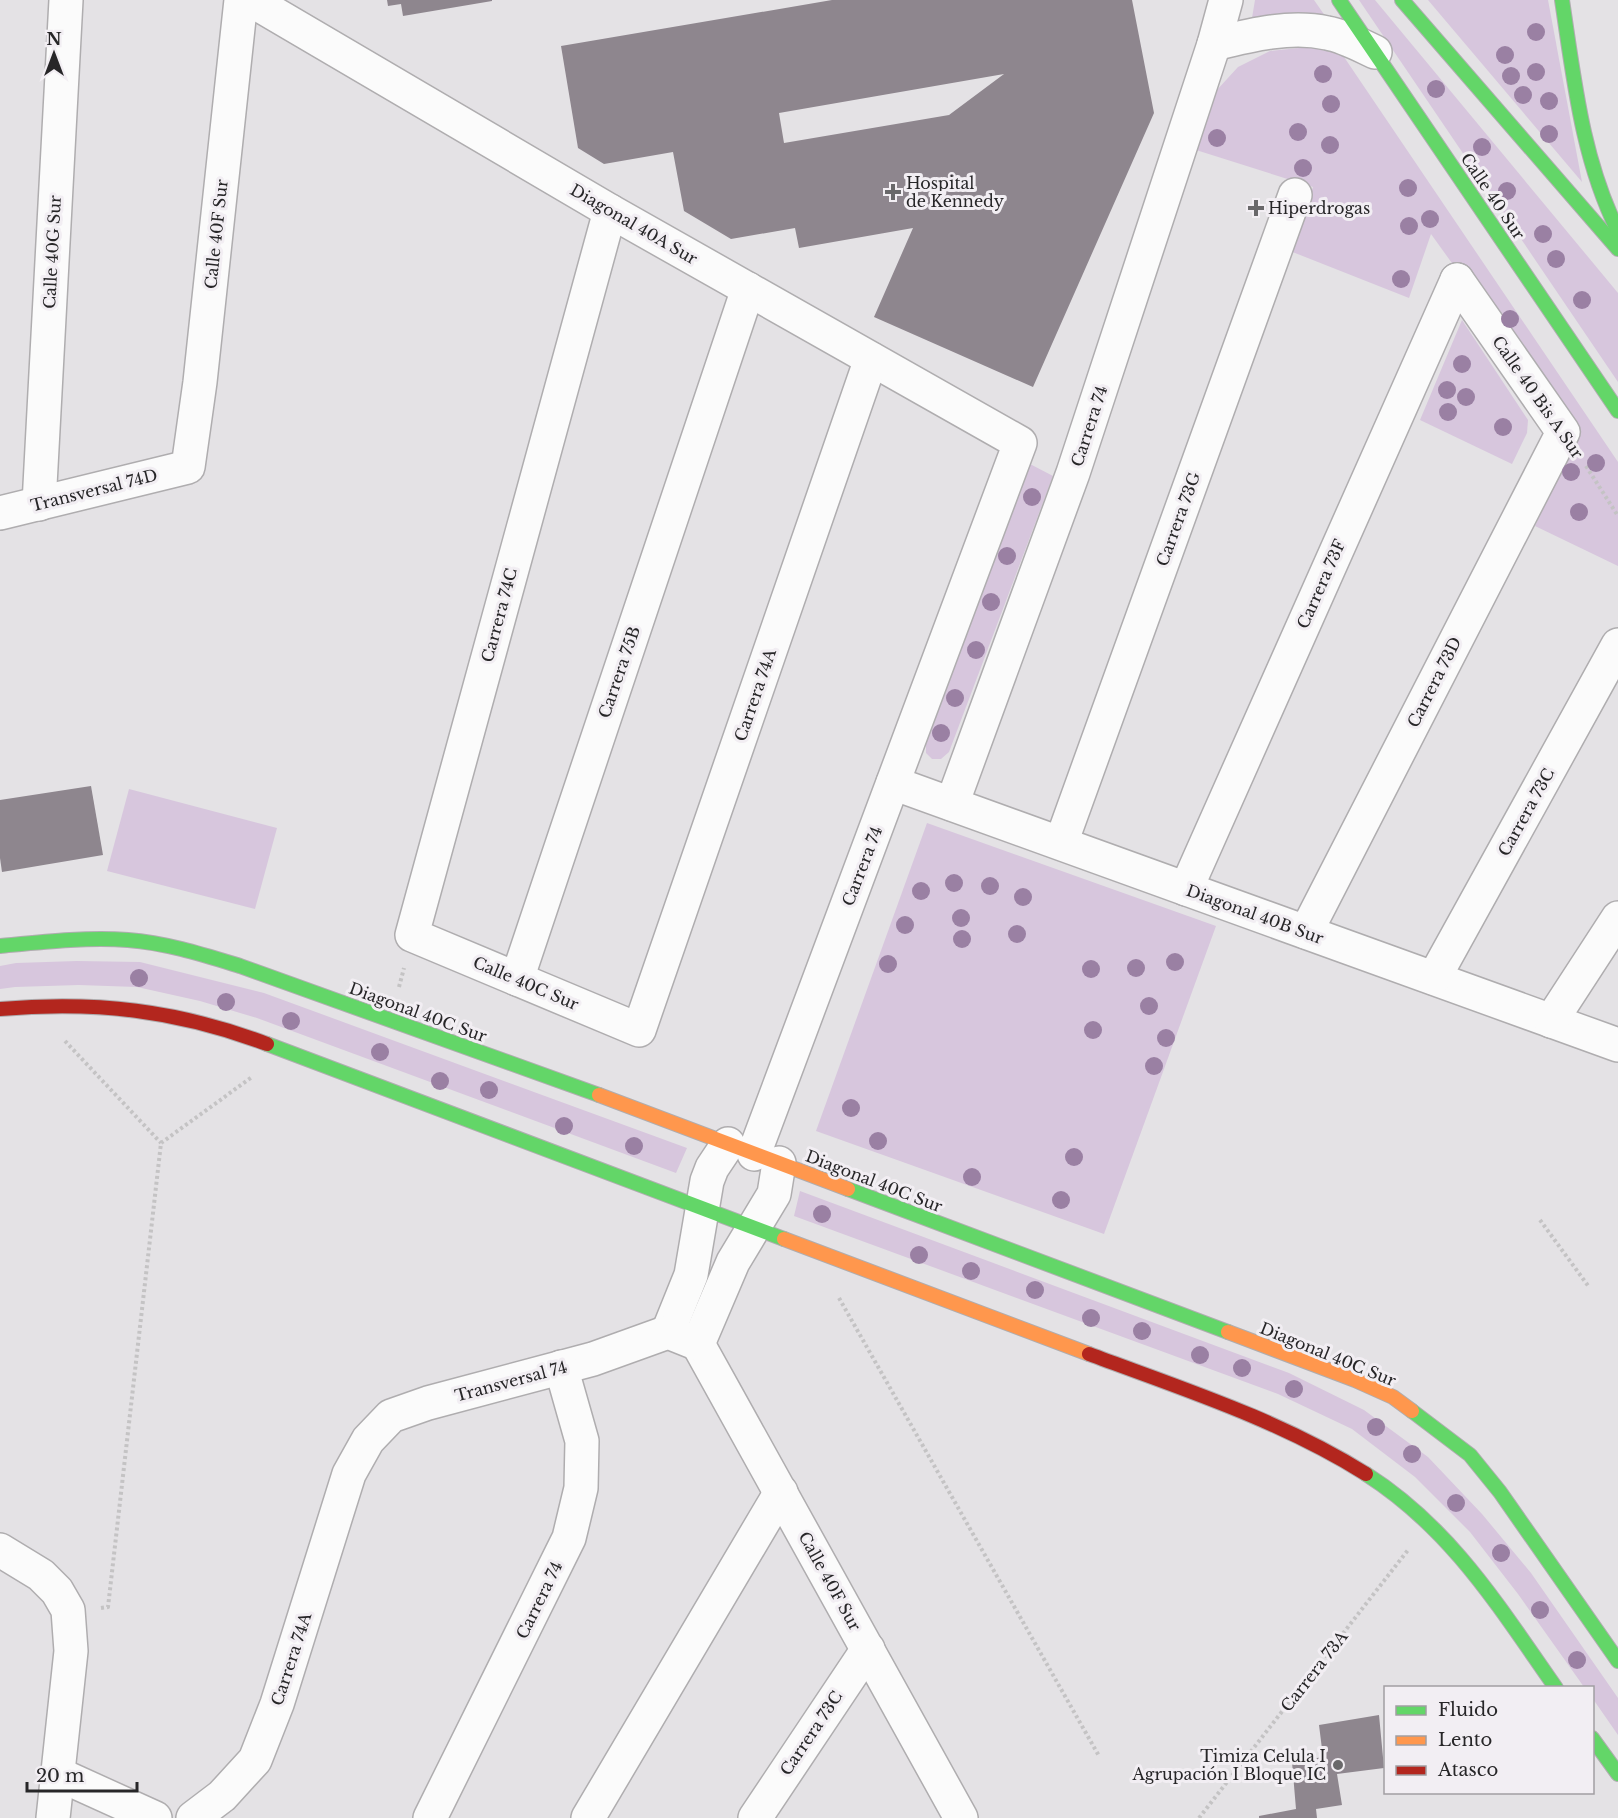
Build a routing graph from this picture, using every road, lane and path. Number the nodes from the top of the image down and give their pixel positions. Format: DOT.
graph roads {
  1 [pos="66,0"];
  2 [pos="241,0"];
  3 [pos="251,0"];
  4 [pos="1226,0"];
  5 [pos="1339,0"];
  6 [pos="1402,0"];
  7 [pos="1562,0"];
  8 [pos="1214,44"];
  9 [pos="1375,52"];
  10 [pos="1295,195"];
  11 [pos="610,211"];
  12 [pos="1618,231"];
  13 [pos="1618,249"];
  14 [pos="1457,280"];
  15 [pos="748,289"];
  16 [pos="871,359"];
  17 [pos="1618,411"];
  18 [pos="1563,432"];
  19 [pos="1020,443"];
  20 [pos="188,467"];
  21 [pos="39,504"];
  22 [pos="0,513"];
  23 [pos="1618,516"];
  24 [pos="1618,645"];
  25 [pos="893,783"];
  26 [pos="952,804"];
  27 [pos="1061,843"];
  28 [pos="1186,889"];
  29 [pos="1618,918"];
  30 [pos="1306,932"];
  31 [pos="412,935"];
  32 [pos="0,946"];
  33 [pos="1434,978"];
  34 [pos="517,979"];
  35 [pos="32,1005"];
  36 [pos="0,1009"];
  37 [pos="391,1019"];
  38 [pos="1551,1021"];
  39 [pos="639,1030"];
  40 [pos="1618,1045"];
  41 [pos="287,1051"];
  42 [pos="161,1143"];
  43 [pos="754,1154"];
  44 [pos="703,1208"];
  45 [pos="1540,1220"];
  46 [pos="756,1228"];
  47 [pos="846,1262"];
  48 [pos="1589,1287"];
  49 [pos="668,1332"];
  50 [pos="698,1344"];
  51 [pos="561,1367"];
  52 [pos="349,1474"];
  53 [pos="781,1492"];
  54 [pos="1429,1523"];
  55 [pos="0,1550"];
  56 [pos="68,1610"];
  57 [pos="868,1648"];
  58 [pos="1618,1661"];
  59 [pos="1555,1686"];
  60 [pos="1594,1739"];
  61 [pos="1099,1756"];
  62 [pos="58,1774"];
  63 [pos="1618,1774"];
  64 [pos="955,1815"];
  65 [pos="53,1818"];
  66 [pos="155,1818"];
  67 [pos="192,1818"];
  68 [pos="430,1818"];
  69 [pos="588,1818"];
  70 [pos="755,1818"];
  71 [pos="1199,1818"];
  1 -- 21 [label="street, Calle 40G Sur"];
  2 -- 20 [label="street, Calle 40F Sur"];
  3 -- 11 [label="street, Diagonal 40A Sur"];
  4 -- 8 [label="street, Carrera 74"];
  5 -- 9 [label="street, Calle 40 Sur"];
  6 -- 13 [label="street"];
  7 -- 12 [label="street"];
  8 -- 9 [label="street"];
  8 -- 26 [label="street, Carrera 74"];
  9 -- 17 [label="street, Calle 40 Sur"];
  10 -- 27 [label="street, Carrera 73G"];
  11 -- 15 [label="street, Diagonal 40A Sur"];
  11 -- 31 [label="street, Carrera 74C"];
  14 -- 18 [label="street, Calle 40 Bis A Sur"];
  14 -- 28 [label="street, Carrera 73F"];
  15 -- 16 [label="street, Diagonal 40A Sur"];
  15 -- 34 [label="street, Carrera 75B"];
  16 -- 19 [label="street, Diagonal 40A Sur"];
  16 -- 39 [label="street, Carrera 74A"];
  18 -- 23 [label="path, Calle 40 Bis A Sur"];
  18 -- 30 [label="street, Carrera 73D"];
  19 -- 25 [label="street, Carrera 74"];
  20 -- 21 [label="street, Transversal 74D"];
  21 -- 22 [label="street, Transversal 74D"];
  24 -- 33 [label="street, Carrera 73C"];
  25 -- 26 [label="street, Diagonal 40B Sur"];
  25 -- 43 [label="street, Carrera 74"];
  26 -- 27 [label="street, Diagonal 40B Sur"];
  27 -- 28 [label="street, Diagonal 40B Sur"];
  28 -- 30 [label="street, Diagonal 40B Sur"];
  29 -- 38 [label="street"];
  30 -- 33 [label="street, Diagonal 40B Sur"];
  31 -- 34 [label="street, Calle 40C Sur"];
  31 -- 37 [label="path"];
  32 -- 37 [label="street, Diagonal 40C Sur"];
  33 -- 38 [label="street, Diagonal 40B Sur"];
  34 -- 39 [label="street, Calle 40C Sur"];
  35 -- 36 [label="street"];
  35 -- 41 [label="street"];
  35 -- 42 [label="path"];
  37 -- 43 [label="street, Diagonal 40C Sur"];
  38 -- 40 [label="street, Diagonal 40B Sur"];
  41 -- 42 [label="path"];
  41 -- 44 [label="street"];
  42 -- 56 [label="path"];
  43 -- 44 [label="street, Carrera 74"];
  43 -- 46 [label="street, Carrera 74"];
  43 -- 58 [label="street, Diagonal 40C Sur"];
  44 -- 46 [label="street"];
  44 -- 49 [label="street, Carrera 74"];
  45 -- 48 [label="path"];
  46 -- 47 [label="street"];
  46 -- 50 [label="street, Carrera 74"];
  47 -- 54 [label="street"];
  47 -- 61 [label="path"];
  49 -- 50 [label="street"];
  49 -- 51 [label="street, Transversal 74"];
  50 -- 53 [label="street, Calle 40F Sur"];
  51 -- 52 [label="street, Transversal 74"];
  51 -- 68 [label="street, Carrera 74"];
  52 -- 67 [label="street, Carrera 74A"];
  53 -- 57 [label="street, Calle 40F Sur"];
  53 -- 69 [label="street"];
  54 -- 59 [label="street"];
  54 -- 71 [label="path, Carrera 73A"];
  55 -- 56 [label="street"];
  56 -- 62 [label="street"];
  57 -- 64 [label="street, Calle 40F Sur"];
  57 -- 70 [label="street, Carrera 73C"];
  60 -- 63 [label="street"];
  62 -- 65 [label="street"];
  62 -- 66 [label="street"];
}
